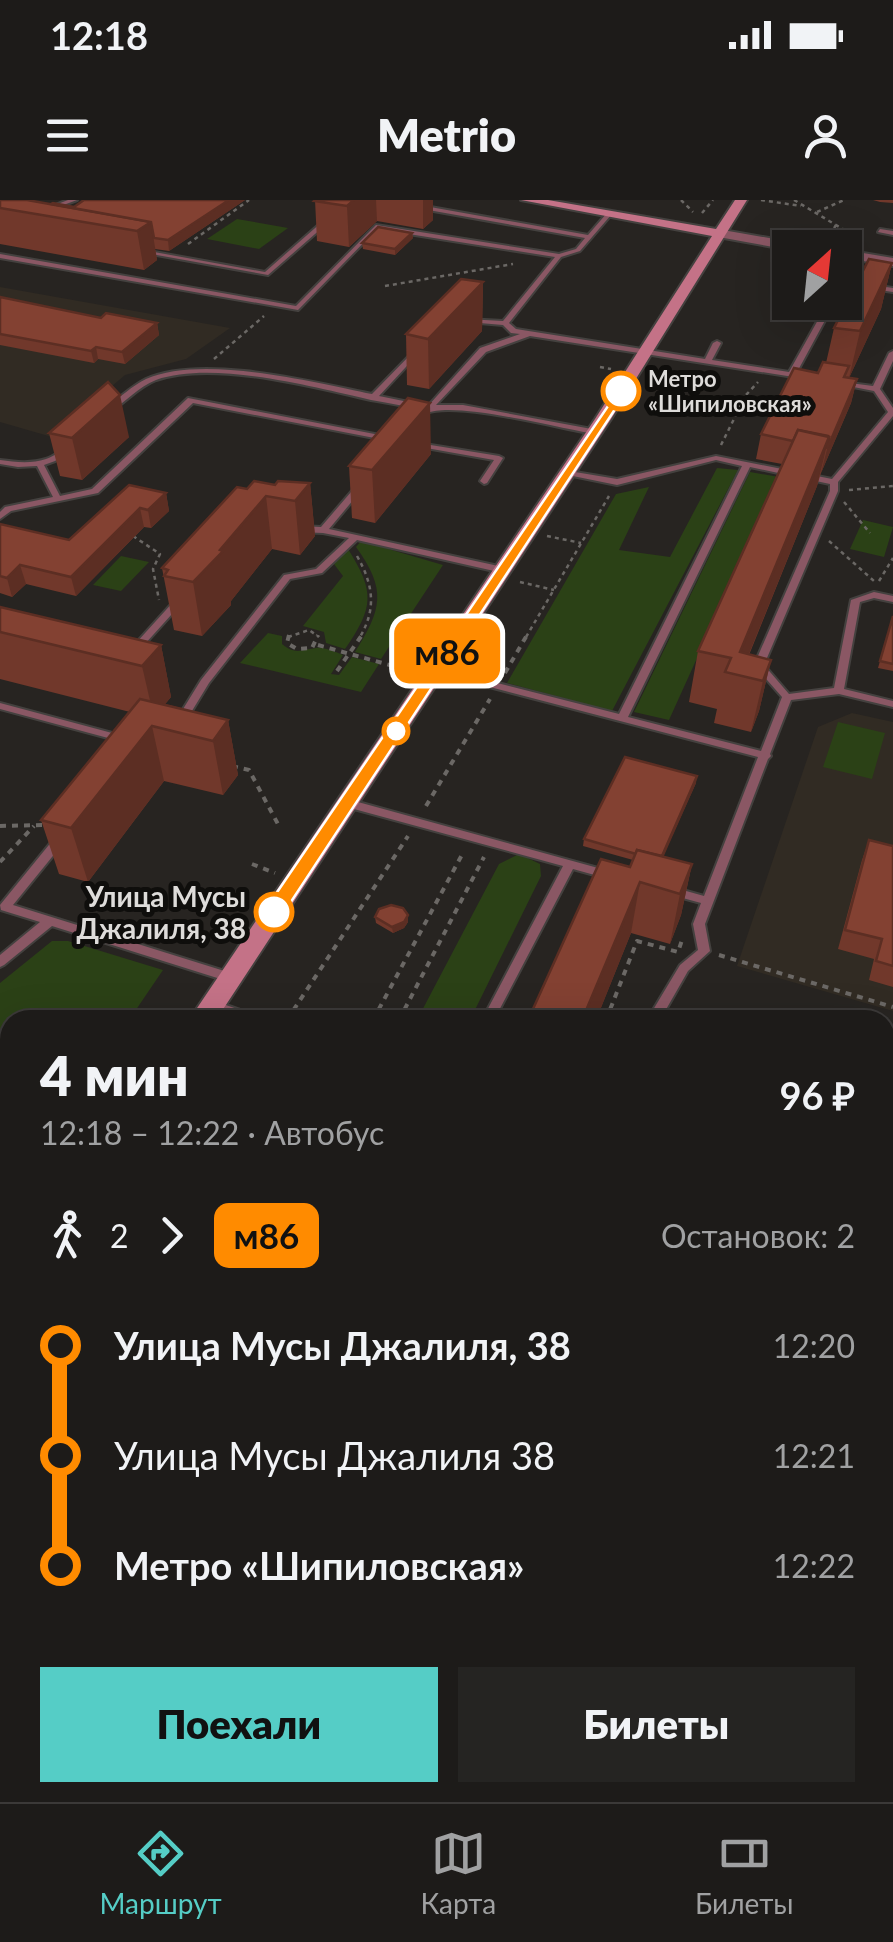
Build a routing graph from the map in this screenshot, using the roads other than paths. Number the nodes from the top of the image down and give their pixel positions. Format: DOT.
graph roads {
  1 [pos="74,200"];
  2 [pos="351,200"];
  3 [pos="527,200"];
  4 [pos="741,200"];
  5 [pos="400,204"];
  6 [pos="35,213"];
  7 [pos="609,214"];
  8 [pos="880,231"];
  9 [pos="718,233"];
  10 [pos="893,233"];
  11 [pos="589,237"];
  12 [pos="772,243"];
  13 [pos="135,251"];
  14 [pos="0,256"];
  15 [pos="559,256"];
  16 [pos="862,257"];
  17 [pos="893,262"];
  18 [pos="862,285"];
  19 [pos="893,290"];
  20 [pos="822,320"];
  21 [pos="454,323"];
  22 [pos="505,323"];
  23 [pos="530,333"];
  24 [pos="426,340"];
  25 [pos="717,343"];
  26 [pos="647,350"];
  27 [pos="893,353"];
  28 [pos="707,362"];
  29 [pos="791,375"];
  30 [pos="808,378"];
  31 [pos="825,381"];
  32 [pos="876,390"];
  33 [pos="373,398"];
  34 [pos="428,408"];
  35 [pos="101,419"];
  36 [pos="423,421"];
  37 [pos="594,432"];
  38 [pos="418,434"];
  39 [pos="400,441"];
  40 [pos="73,444"];
  41 [pos="387,456"];
  42 [pos="0,462"];
  43 [pos="38,463"];
  44 [pos="748,464"];
  45 [pos="374,470"];
  46 [pos="566,472"];
  47 [pos="484,482"];
  48 [pos="834,486"];
  49 [pos="58,499"];
  50 [pos="3,511"];
  51 [pos="285,528"];
  52 [pos="323,530"];
  53 [pos="352,540"];
  54 [pos="503,570"];
  55 [pos="187,593"];
  56 [pos="893,598"];
  57 [pos="147,658"];
  58 [pos="435,670"];
  59 [pos="839,691"];
  60 [pos="787,698"];
  61 [pos="893,704"];
  62 [pos="0,706"];
  63 [pos="622,718"];
  64 [pos="174,734"];
  65 [pos="126,756"];
  66 [pos="766,756"];
  67 [pos="348,803"];
  68 [pos="71,825"];
  69 [pos="570,864"];
  70 [pos="625,878"];
  71 [pos="661,888"];
  72 [pos="703,899"];
  73 [pos="2,906"];
  74 [pos="50,921"];
  75 [pos="0,962"];
  76 [pos="230,977"];
  77 [pos="209,1010"];
  78 [pos="493,1010"];
  79 [pos="658,1010"];
  1 -- 6 [label="lane"];
  2 -- 13 [label="lane"];
  3 -- 7 [label="main road"];
  4 -- 9 [label="main road"];
  5 -- 11 [label="lane"];
  7 -- 9 [label="main road"];
  7 -- 11 [label="lane"];
  8 -- 10 [label="lane"];
  9 -- 12 [label="street"];
  9 -- 26 [label="main road"];
  11 -- 15 [label="lane"];
  14 -- 15 [label="lane"];
  15 -- 22 [label="lane"];
  16 -- 17 [label="street"];
  18 -- 19 [label="lane"];
  20 -- 29 [label="lane"];
  21 -- 22 [label="lane"];
  22 -- 23 [label="lane"];
  23 -- 26 [label="lane"];
  23 -- 34 [label="lane"];
  24 -- 33 [label="lane"];
  25 -- 28 [label="lane"];
  26 -- 28 [label="lane"];
  26 -- 37 [label="main road"];
  27 -- 32 [label="lane"];
  28 -- 29 [label="lane"];
  29 -- 30 [label="lane"];
  31 -- 32 [label="lane"];
  32 -- 48 [label="lane"];
  33 -- 34 [label="lane"];
  33 -- 35 [label="lane"];
  34 -- 36 [label="lane"];
  34 -- 37 [label="lane"];
  37 -- 46 [label="main road"];
  38 -- 39 [label="lane"];
  39 -- 41 [label="lane"];
  39 -- 47 [label="lane"];
  39 -- 49 [label="lane"];
  40 -- 43 [label="lane"];
  42 -- 43 [label="lane"];
  43 -- 49 [label="lane"];
  44 -- 46 [label="lane"];
  44 -- 48 [label="lane"];
  44 -- 63 [label="lane"];
  45 -- 52 [label="lane"];
  46 -- 54 [label="main road"];
  48 -- 60 [label="lane"];
  49 -- 50 [label="lane"];
  51 -- 52 [label="lane"];
  52 -- 53 [label="lane"];
  53 -- 54 [label="lane"];
  53 -- 64 [label="lane"];
  54 -- 58 [label="main road"];
  55 -- 57 [label="lane"];
  56 -- 59 [label="lane"];
  58 -- 63 [label="lane"];
  58 -- 67 [label="main road"];
  59 -- 60 [label="lane"];
  59 -- 61 [label="lane"];
  60 -- 66 [label="lane"];
  62 -- 65 [label="lane"];
  63 -- 66 [label="lane"];
  66 -- 72 [label="lane"];
  67 -- 69 [label="lane"];
  67 -- 76 [label="main road"];
  68 -- 73 [label="lane"];
  69 -- 70 [label="lane"];
  69 -- 78 [label="lane"];
  71 -- 72 [label="lane"];
  72 -- 79 [label="lane"];
  73 -- 74 [label="lane"];
  74 -- 75 [label="lane"];
  74 -- 76 [label="lane"];
  76 -- 77 [label="main road"];
}
